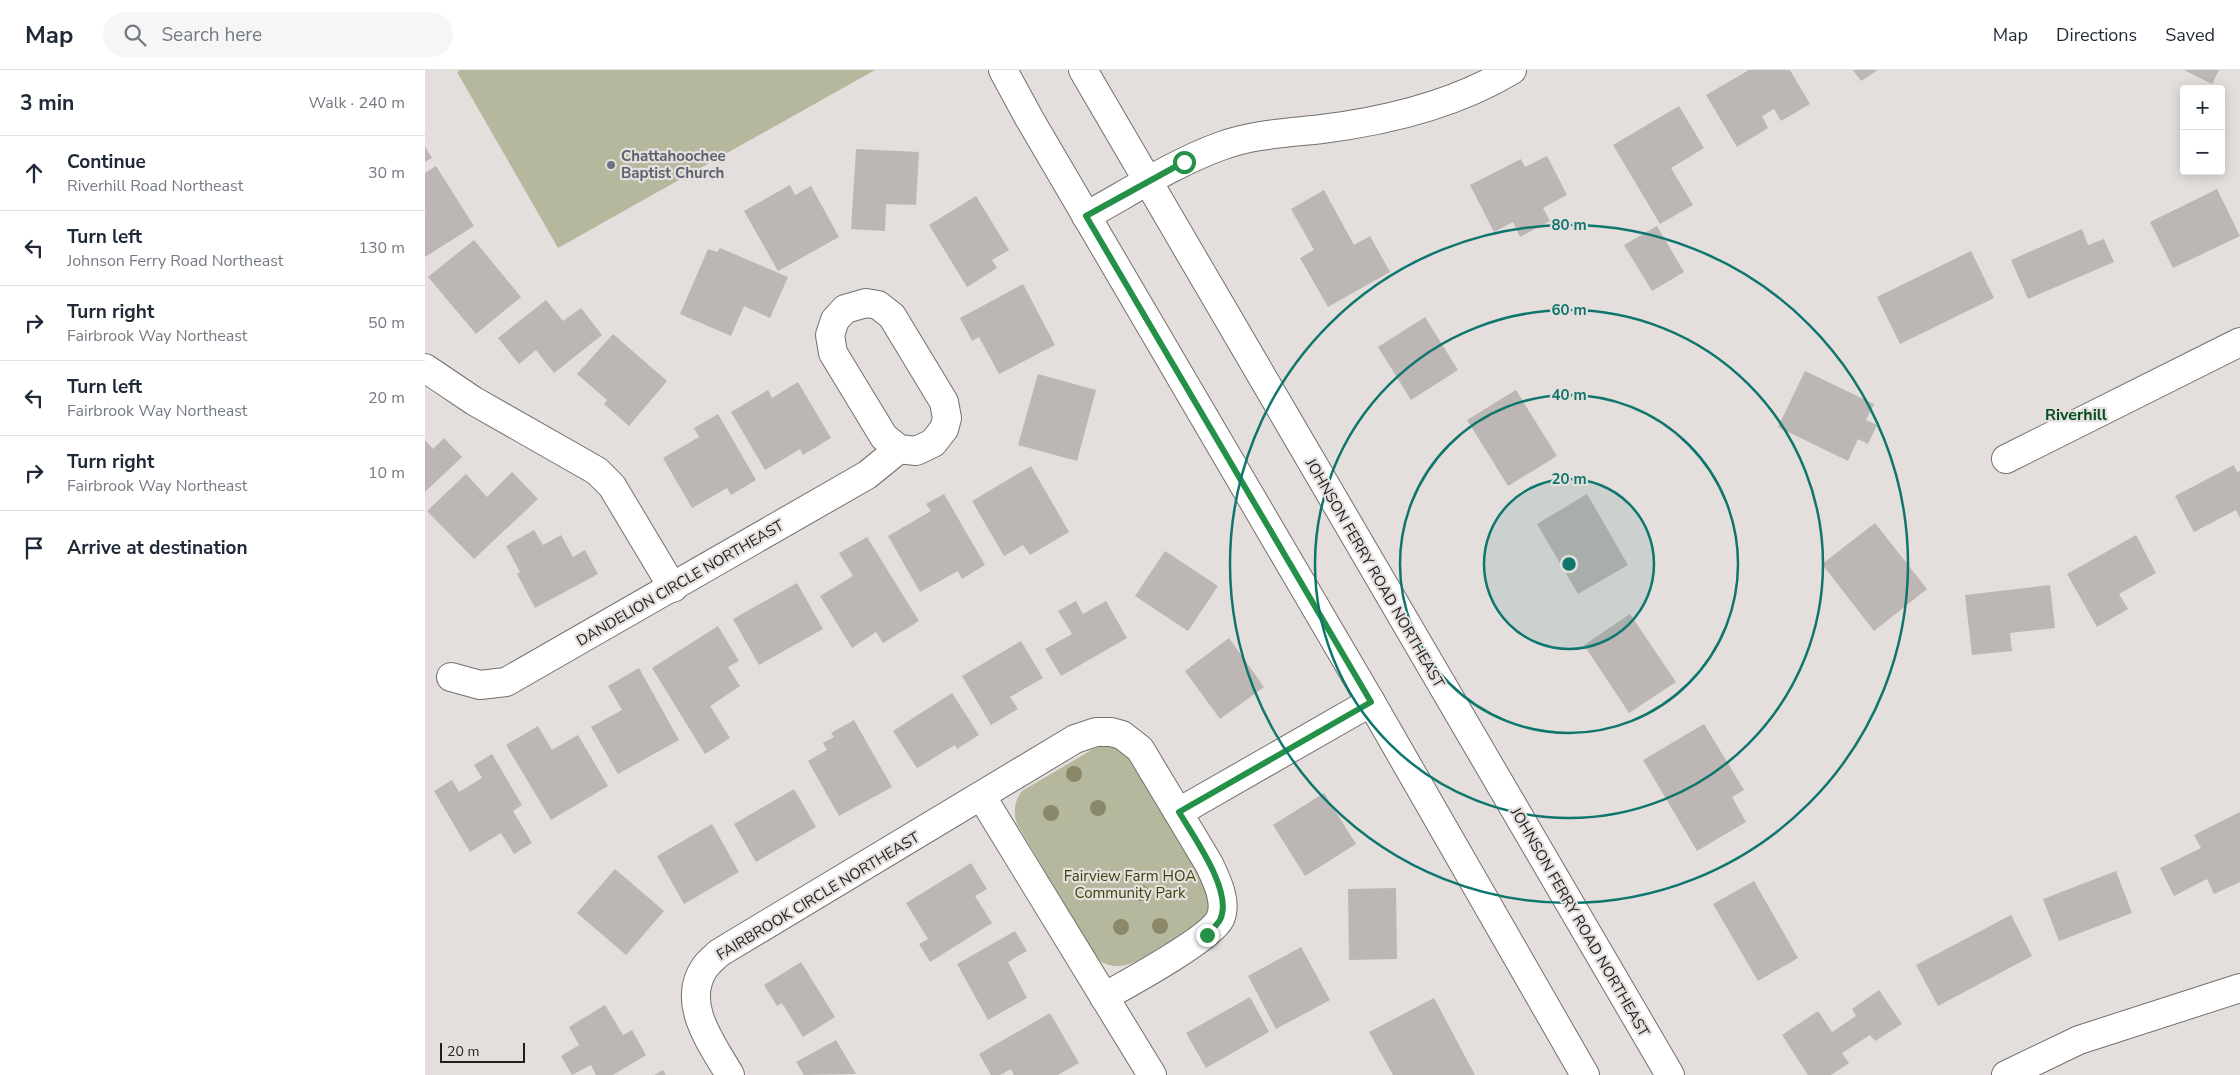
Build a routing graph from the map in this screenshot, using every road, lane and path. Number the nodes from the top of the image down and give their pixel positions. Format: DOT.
graph roads {
  1 [pos="1003,70"];
  2 [pos="1083,70"];
  3 [pos="1512,70"];
  4 [pos="1147,182"];
  5 [pos="1086,216"];
  6 [pos="2240,342"];
  7 [pos="425,368"];
  8 [pos="899,449"];
  9 [pos="2005,459"];
  10 [pos="673,588"];
  11 [pos="451,677"];
  12 [pos="1371,702"];
  13 [pos="983,797"];
  14 [pos="1179,812"];
  15 [pos="2240,988"];
  16 [pos="1105,997"];
  17 [pos="730,1075"];
  18 [pos="1152,1075"];
  19 [pos="1585,1075"];
  20 [pos="1670,1075"];
  21 [pos="2006,1075"];
  1 -- 5 [label="street"];
  2 -- 4 [label="street, JOHNSON FERRY ROAD NORTHEAST"];
  3 -- 4 [label="street"];
  4 -- 5 [label="street"];
  4 -- 20 [label="street, JOHNSON FERRY ROAD NORTHEAST"];
  5 -- 12 [label="street"];
  6 -- 9 [label="street"];
  7 -- 10 [label="street"];
  8 -- 8 [label="street"];
  8 -- 10 [label="street, DANDELION CIRCLE NORTHEAST"];
  10 -- 11 [label="street, DANDELION CIRCLE NORTHEAST"];
  12 -- 14 [label="street"];
  12 -- 19 [label="street"];
  13 -- 14 [label="street, FAIRBROOK CIRCLE NORTHEAST"];
  13 -- 16 [label="street"];
  13 -- 17 [label="street, FAIRBROOK CIRCLE NORTHEAST"];
  14 -- 16 [label="street, FAIRBROOK CIRCLE NORTHEAST"];
  15 -- 21 [label="street"];
  16 -- 18 [label="street"];
}
